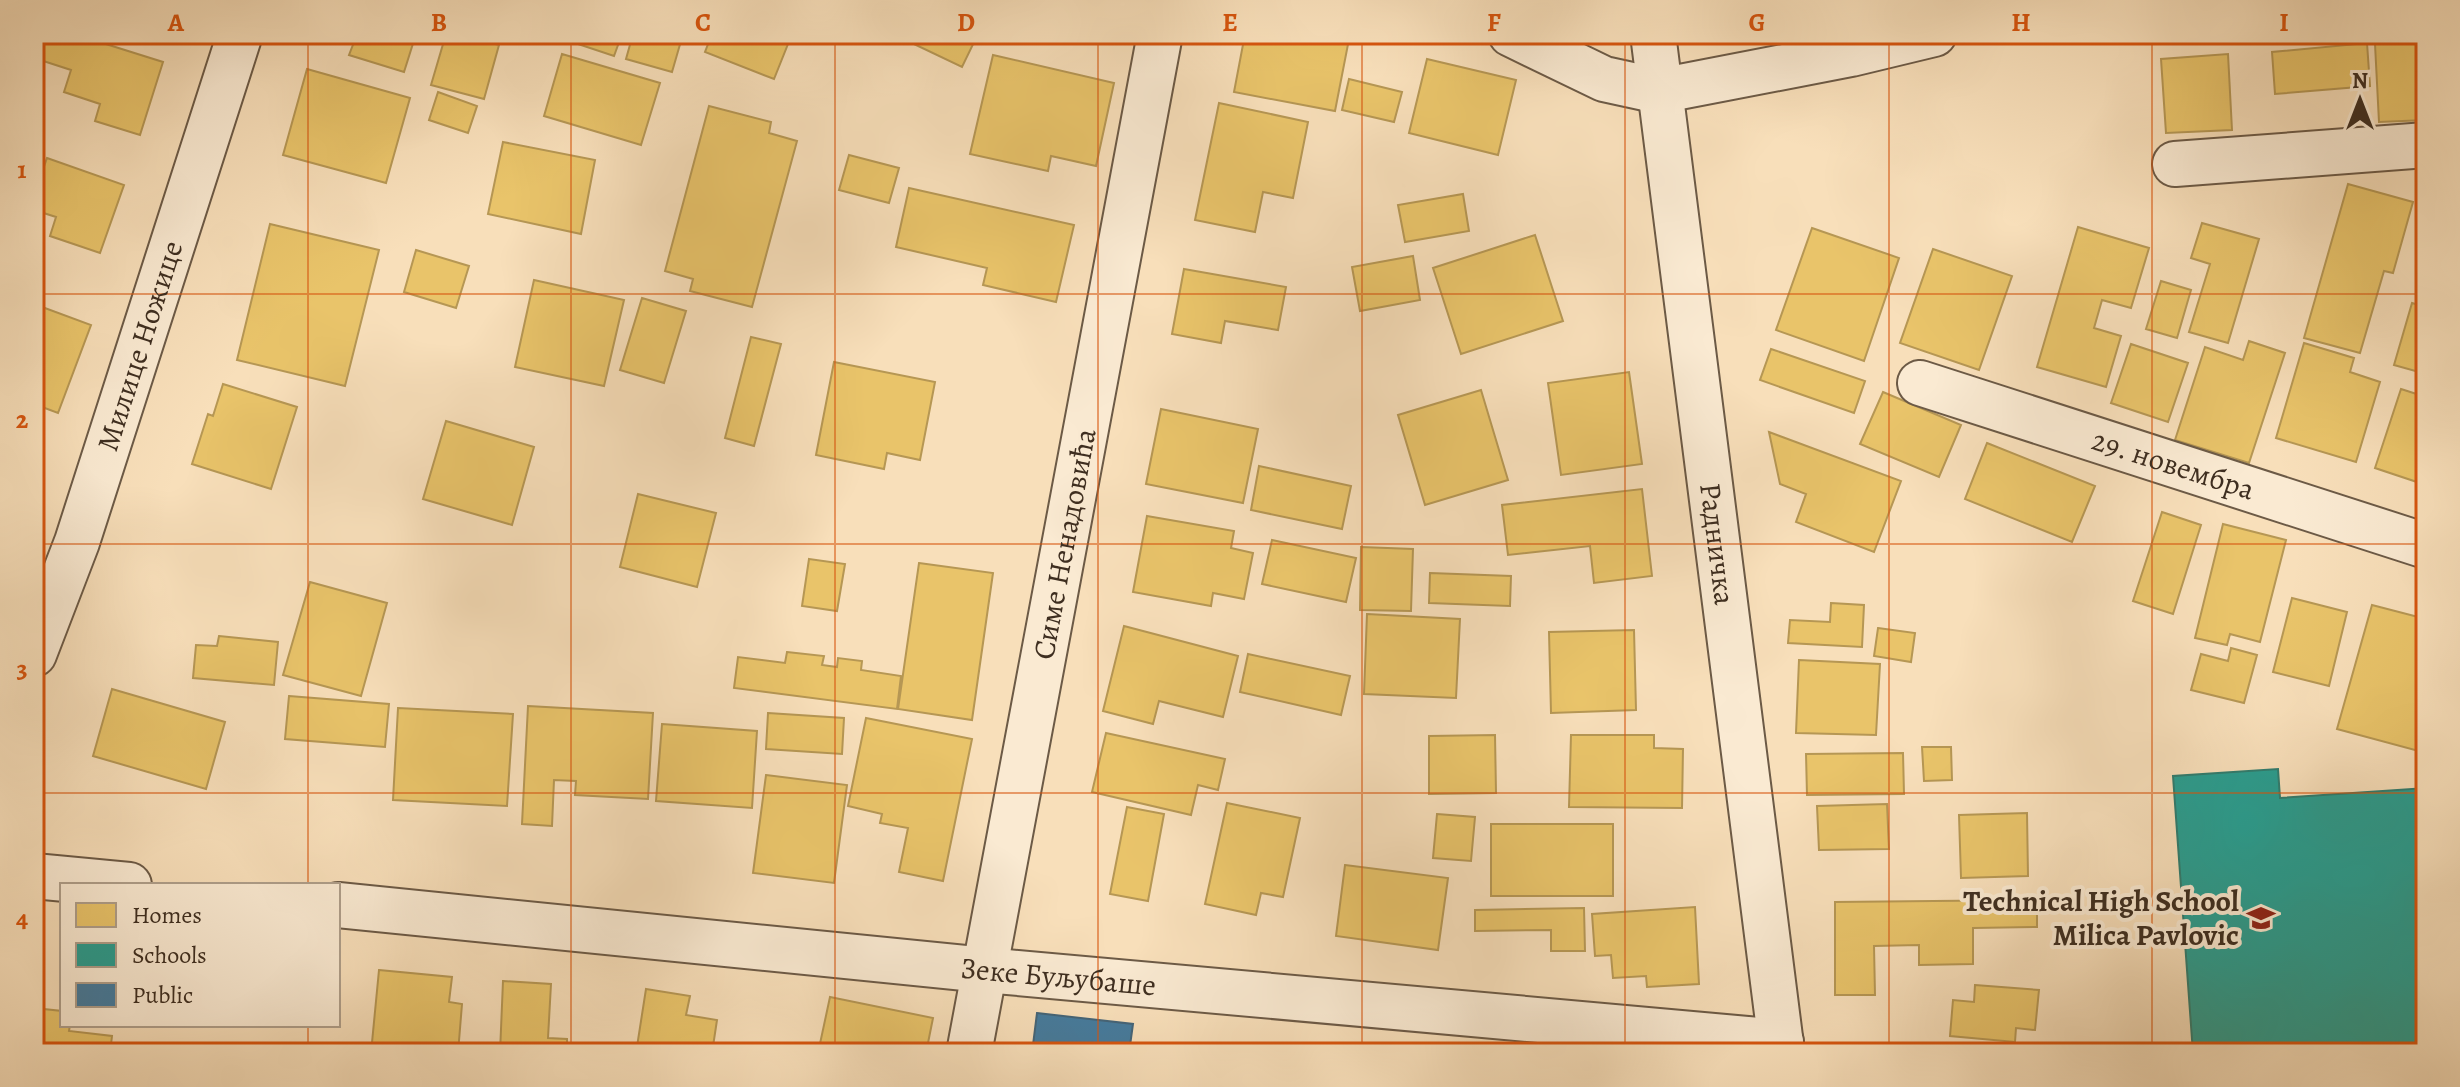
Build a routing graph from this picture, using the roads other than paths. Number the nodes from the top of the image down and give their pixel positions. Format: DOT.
graph roads {
  1 [pos="240,34"];
  2 [pos="1160,34"];
  3 [pos="1511,34"];
  4 [pos="1653,34"];
  5 [pos="1934,34"];
  6 [pos="1659,91"];
  7 [pos="2426,145"];
  8 [pos="2175,164"];
  9 [pos="1920,383"];
  10 [pos="2426,546"];
  11 [pos="34,654"];
  12 [pos="34,876"];
  13 [pos="108,883"];
  14 [pos="340,905"];
  15 [pos="985,970"];
  16 [pos="1781,1048"];
  17 [pos="969,1053"];
  1 -- 11 [label="street, Милице Ножице"];
  2 -- 15 [label="street, Симе Ненадовића"];
  3 -- 6 [label="street"];
  4 -- 6 [label="street, Радничка"];
  5 -- 6 [label="street"];
  6 -- 16 [label="street, Радничка"];
  7 -- 8 [label="street"];
  9 -- 10 [label="street, 29. новембра"];
  12 -- 13 [label="street"];
  14 -- 15 [label="street, Зеке Буљубаше"];
  15 -- 16 [label="street, Зеке Буљубаше"];
  15 -- 17 [label="street, Симе Ненадовића"];
}
